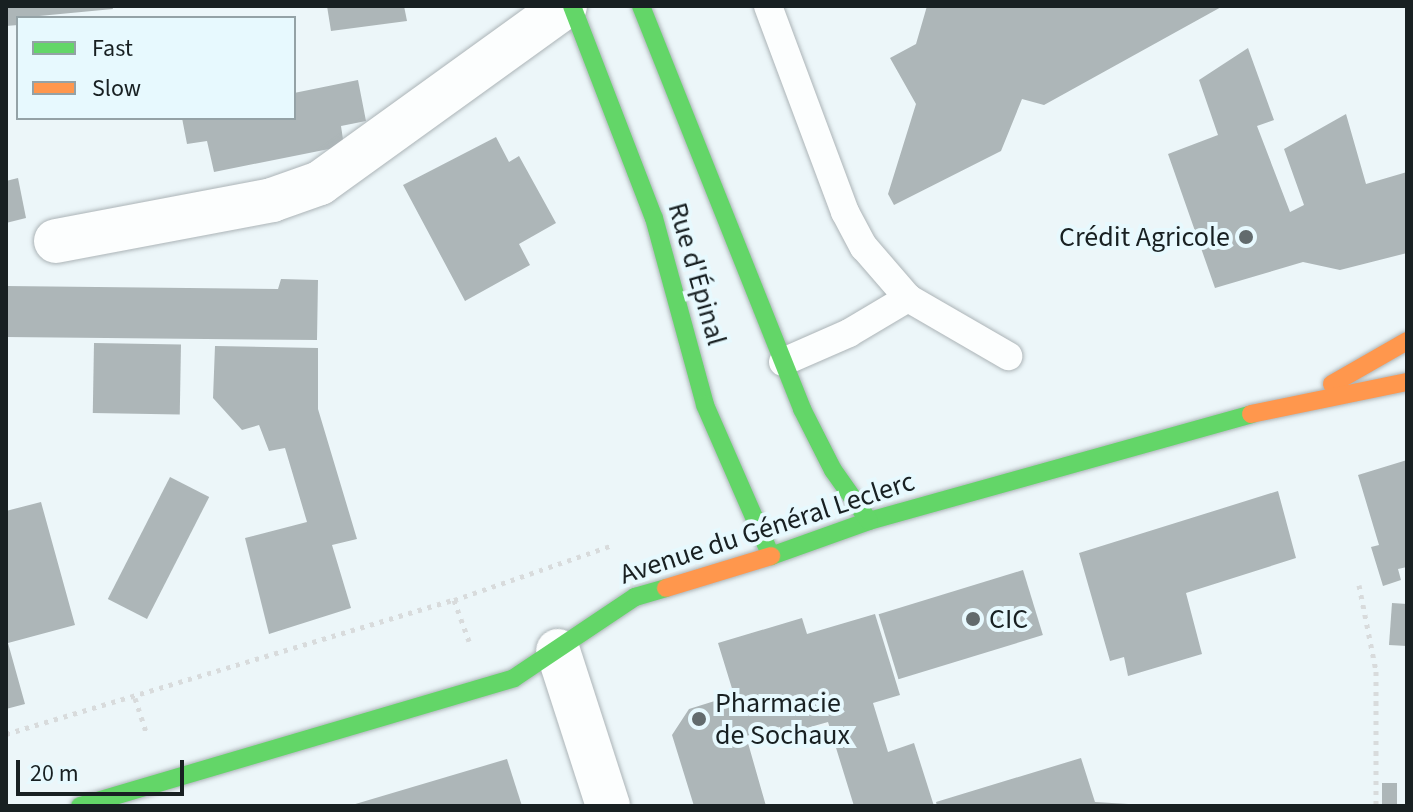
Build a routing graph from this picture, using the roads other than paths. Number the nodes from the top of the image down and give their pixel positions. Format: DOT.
graph roads {
  1 [pos="565,6"];
  2 [pos="572,6"];
  3 [pos="641,6"];
  4 [pos="768,6"];
  5 [pos="56,241"];
  6 [pos="908,298"];
  7 [pos="1407,341"];
  8 [pos="1008,356"];
  9 [pos="783,362"];
  10 [pos="1407,382"];
  11 [pos="1305,399"];
  12 [pos="869,521"];
  13 [pos="771,556"];
  14 [pos="558,651"];
  15 [pos="83,806"];
  16 [pos="608,806"];
  1 -- 5 [label="street"];
  2 -- 13 [label="main road, Rue d'Épinal"];
  3 -- 9 [label="main road, Rue d'Épinal"];
  4 -- 6 [label="lane"];
  6 -- 8 [label="lane"];
  6 -- 9 [label="lane"];
  7 -- 11 [label="main road, Avenue du Général Leclerc"];
  9 -- 12 [label="main road, Rue d'Épinal"];
  10 -- 11 [label="main road, Avenue du Général Leclerc"];
  11 -- 12 [label="main road, Avenue du Général Leclerc"];
  12 -- 13 [label="main road, Avenue du Général Leclerc"];
  13 -- 14 [label="main road, Avenue du Général Leclerc"];
  14 -- 15 [label="main road, Avenue du Général Leclerc"];
  14 -- 16 [label="street"];
}
